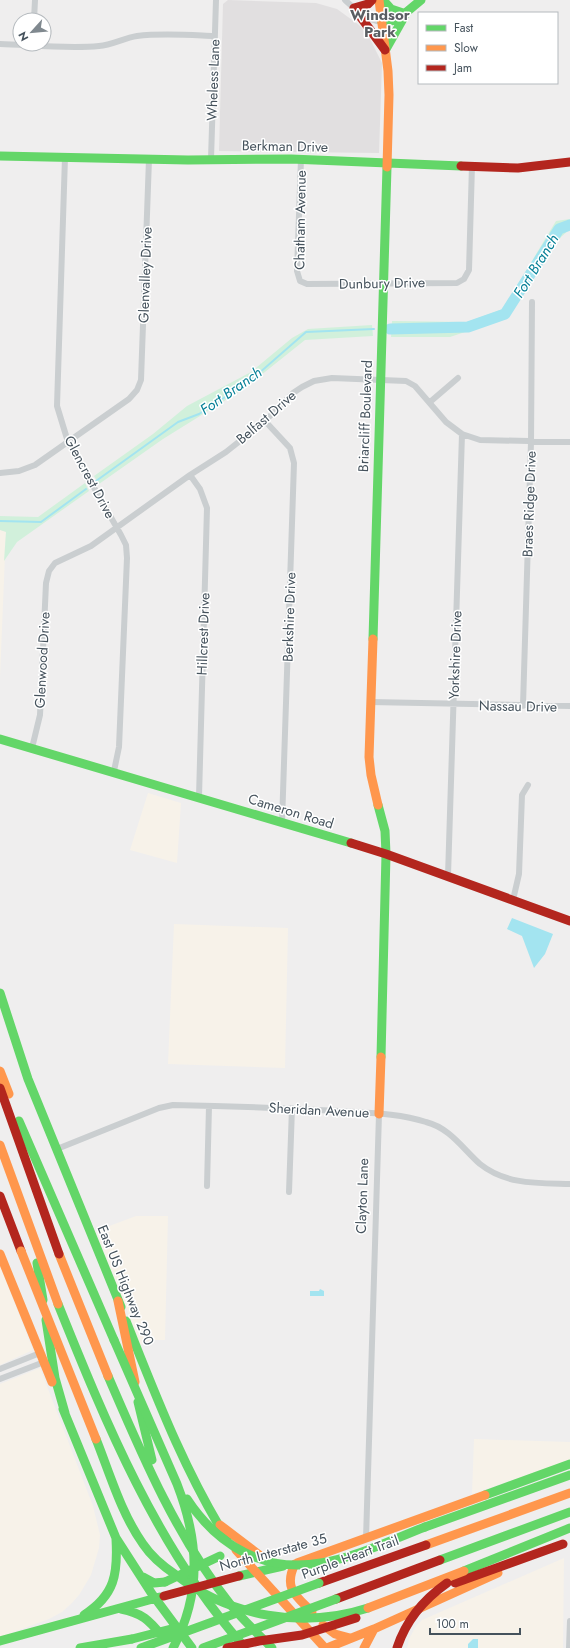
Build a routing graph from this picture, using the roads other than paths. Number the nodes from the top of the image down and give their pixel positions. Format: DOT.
graph roads {
  1 [pos="35,0"];
  2 [pos="216,0"];
  3 [pos="345,0"];
  4 [pos="372,0"];
  5 [pos="379,0"];
  6 [pos="383,0"];
  7 [pos="421,0"];
  8 [pos="354,8"];
  9 [pos="34,12"];
  10 [pos="406,14"];
  11 [pos="382,22"];
  12 [pos="214,36"];
  13 [pos="0,44"];
  14 [pos="12,44"];
  15 [pos="52,45"];
  16 [pos="385,50"];
  17 [pos="0,156"];
  18 [pos="66,157"];
  19 [pos="149,159"];
  20 [pos="211,159"];
  21 [pos="301,159"];
  22 [pos="570,162"];
  23 [pos="387,163"];
  24 [pos="472,165"];
  25 [pos="300,281"];
  26 [pos="383,283"];
  27 [pos="532,302"];
  28 [pos="458,378"];
  29 [pos="381,379"];
  30 [pos="430,402"];
  31 [pos="265,420"];
  32 [pos="462,434"];
  33 [pos="68,442"];
  34 [pos="531,442"];
  35 [pos="570,442"];
  36 [pos="0,473"];
  37 [pos="190,475"];
  38 [pos="117,527"];
  39 [pos="49,571"];
  40 [pos="370,702"];
  41 [pos="454,705"];
  42 [pos="523,706"];
  43 [pos="570,706"];
  44 [pos="1,739"];
  45 [pos="32,748"];
  46 [pos="114,771"];
  47 [pos="528,785"];
  48 [pos="199,797"];
  49 [pos="282,823"];
  50 [pos="386,854"];
  51 [pos="448,876"];
  52 [pos="513,900"];
  53 [pos="570,921"];
  54 [pos="0,993"];
  55 [pos="0,1071"];
  56 [pos="0,1088"];
  57 [pos="209,1106"];
  58 [pos="292,1108"];
  59 [pos="379,1114"];
  60 [pos="0,1145"];
  61 [pos="57,1149"];
  62 [pos="570,1184"];
  63 [pos="207,1186"];
  64 [pos="290,1192"];
  65 [pos="0,1196"];
  66 [pos="32,1236"];
  67 [pos="0,1254"];
  68 [pos="118,1301"];
  69 [pos="40,1353"];
  70 [pos="44,1362"];
  71 [pos="0,1369"];
  72 [pos="0,1379"];
  73 [pos="64,1414"];
  74 [pos="570,1464"];
  75 [pos="570,1475"];
  76 [pos="173,1476"];
  77 [pos="570,1493"];
  78 [pos="570,1512"];
  79 [pos="173,1516"];
  80 [pos="214,1521"];
  81 [pos="570,1528"];
  82 [pos="116,1538"];
  83 [pos="366,1539"];
  84 [pos="227,1540"];
  85 [pos="566,1542"];
  86 [pos="295,1564"];
  87 [pos="464,1571"];
  88 [pos="256,1572"];
  89 [pos="139,1574"];
  90 [pos="160,1597"];
  91 [pos="119,1609"];
  92 [pos="227,1616"];
  93 [pos="76,1620"];
  94 [pos="570,1622"];
  95 [pos="374,1629"];
  96 [pos="231,1632"];
  97 [pos="351,1638"];
  98 [pos="0,1641"];
  99 [pos="80,1648"];
  100 [pos="141,1648"];
  101 [pos="172,1648"];
  102 [pos="192,1648"];
  103 [pos="203,1648"];
  104 [pos="227,1648"];
  105 [pos="239,1648"];
  106 [pos="245,1648"];
  107 [pos="272,1648"];
  108 [pos="326,1648"];
  109 [pos="364,1648"];
  110 [pos="397,1648"];
  111 [pos="569,1648"];
  1 -- 9 [label="street"];
  2 -- 12 [label="street, Wheless Lane"];
  3 -- 8 [label="street"];
  4 -- 8 [label="main road"];
  5 -- 11 [label="main road, Briarcliff Boulevard"];
  6 -- 10 [label="main road"];
  7 -- 10 [label="main road"];
  8 -- 11 [label="street"];
  8 -- 16 [label="main road"];
  10 -- 11 [label="main road"];
  10 -- 16 [label="main road"];
  11 -- 16 [label="main road, Briarcliff Boulevard"];
  12 -- 15 [label="street"];
  12 -- 20 [label="street, Wheless Lane"];
  13 -- 14 [label="street"];
  16 -- 23 [label="main road, Briarcliff Boulevard"];
  17 -- 18 [label="main road, Berkman Drive"];
  18 -- 19 [label="main road, Berkman Drive"];
  18 -- 33 [label="street, Glencrest Drive"];
  19 -- 20 [label="main road, Berkman Drive"];
  19 -- 33 [label="street, Glenvalley Drive"];
  20 -- 21 [label="main road, Berkman Drive"];
  21 -- 23 [label="main road, Berkman Drive"];
  21 -- 25 [label="street, Chatham Avenue"];
  22 -- 24 [label="main road, Berkman Drive"];
  23 -- 24 [label="main road, Berkman Drive"];
  23 -- 26 [label="main road, Briarcliff Boulevard"];
  24 -- 26 [label="street, Dunbury Drive"];
  25 -- 26 [label="street, Dunbury Drive"];
  26 -- 29 [label="main road, Briarcliff Boulevard"];
  27 -- 34 [label="street, Braes Ridge Drive"];
  28 -- 30 [label="street"];
  29 -- 30 [label="street, Belfast Drive"];
  29 -- 31 [label="street, Belfast Drive"];
  29 -- 40 [label="main road, Briarcliff Boulevard"];
  30 -- 32 [label="street, Belfast Drive"];
  31 -- 37 [label="street, Belfast Drive"];
  31 -- 49 [label="street, Berkshire Drive"];
  32 -- 34 [label="street, Belfast Drive"];
  32 -- 41 [label="street, Yorkshire Drive"];
  33 -- 36 [label="street"];
  33 -- 38 [label="street, Glencrest Drive"];
  34 -- 35 [label="street, Belfast Drive"];
  34 -- 42 [label="street, Braes Ridge Drive"];
  37 -- 38 [label="street, Belfast Drive"];
  37 -- 48 [label="street, Hillcrest Drive"];
  38 -- 39 [label="street, Belfast Drive"];
  38 -- 46 [label="street, Glencrest Drive"];
  39 -- 45 [label="street, Glenwood Drive"];
  40 -- 41 [label="street, Nassau Drive"];
  40 -- 50 [label="main road, Briarcliff Boulevard"];
  41 -- 42 [label="street, Nassau Drive"];
  41 -- 51 [label="street, Yorkshire Drive"];
  42 -- 43 [label="street, Nassau Drive"];
  44 -- 45 [label="main road, Cameron Road"];
  45 -- 46 [label="main road, Cameron Road"];
  46 -- 48 [label="main road, Cameron Road"];
  47 -- 52 [label="street"];
  48 -- 49 [label="main road, Cameron Road"];
  49 -- 50 [label="main road, Cameron Road"];
  50 -- 51 [label="main road, Cameron Road"];
  50 -- 59 [label="main road, Clayton Lane"];
  51 -- 52 [label="main road, Cameron Road"];
  52 -- 53 [label="main road, Cameron Road"];
  54 -- 61 [label="main road, East US Highway 290"];
  55 -- 76 [label="main road, bridge"];
  56 -- 79 [label="main road"];
  57 -- 58 [label="street, Sheridan Avenue"];
  57 -- 61 [label="street, Sheridan Avenue"];
  57 -- 63 [label="street"];
  58 -- 59 [label="street, Sheridan Avenue"];
  58 -- 64 [label="street"];
  59 -- 62 [label="street, Sheridan Avenue"];
  59 -- 83 [label="street, Clayton Lane"];
  60 -- 66 [label="main road"];
  61 -- 68 [label="main road, East US Highway 290"];
  65 -- 87 [label="main road, bridge"];
  66 -- 73 [label="main road"];
  66 -- 96 [label="main road"];
  67 -- 69 [label="main road"];
  68 -- 79 [label="main road"];
  68 -- 80 [label="main road, East US Highway 290"];
  69 -- 70 [label="main road"];
  69 -- 71 [label="street"];
  70 -- 72 [label="street"];
  70 -- 73 [label="main road"];
  73 -- 82 [label="main road"];
  74 -- 83 [label="main road, North Interstate 35"];
  75 -- 76 [label="main road, bridge"];
  76 -- 101 [label="main road, bridge"];
  77 -- 92 [label="main road, Purple Heart Trail, bridge"];
  78 -- 103 [label="main road, bridge"];
  79 -- 107 [label="main road"];
  80 -- 84 [label="main road, East US Highway 290"];
  80 -- 86 [label="main road"];
  81 -- 87 [label="main road"];
  82 -- 89 [label="main road"];
  82 -- 93 [label="main road"];
  83 -- 86 [label="main road, North Interstate 35"];
  84 -- 88 [label="main road, East US Highway 290"];
  84 -- 89 [label="main road, bridge"];
  85 -- 95 [label="main road"];
  85 -- 104 [label="main road, bridge"];
  86 -- 88 [label="main road, North Interstate 35"];
  86 -- 97 [label="main road"];
  87 -- 110 [label="main road, bridge"];
  88 -- 90 [label="main road, North Interstate 35, bridge"];
  88 -- 108 [label="main road, East US Highway 290"];
  89 -- 90 [label="main road"];
  90 -- 91 [label="main road, North Interstate 35"];
  90 -- 102 [label="main road"];
  91 -- 93 [label="main road, North Interstate 35"];
  91 -- 101 [label="main road"];
  92 -- 99 [label="main road, bridge"];
  92 -- 100 [label="main road, Purple Heart Trail, bridge"];
  93 -- 98 [label="main road, North Interstate 35"];
  94 -- 111 [label="street"];
  95 -- 97 [label="main road"];
  95 -- 109 [label="main road"];
  96 -- 105 [label="main road"];
  96 -- 106 [label="main road"];
  97 -- 108 [label="main road"];
}
